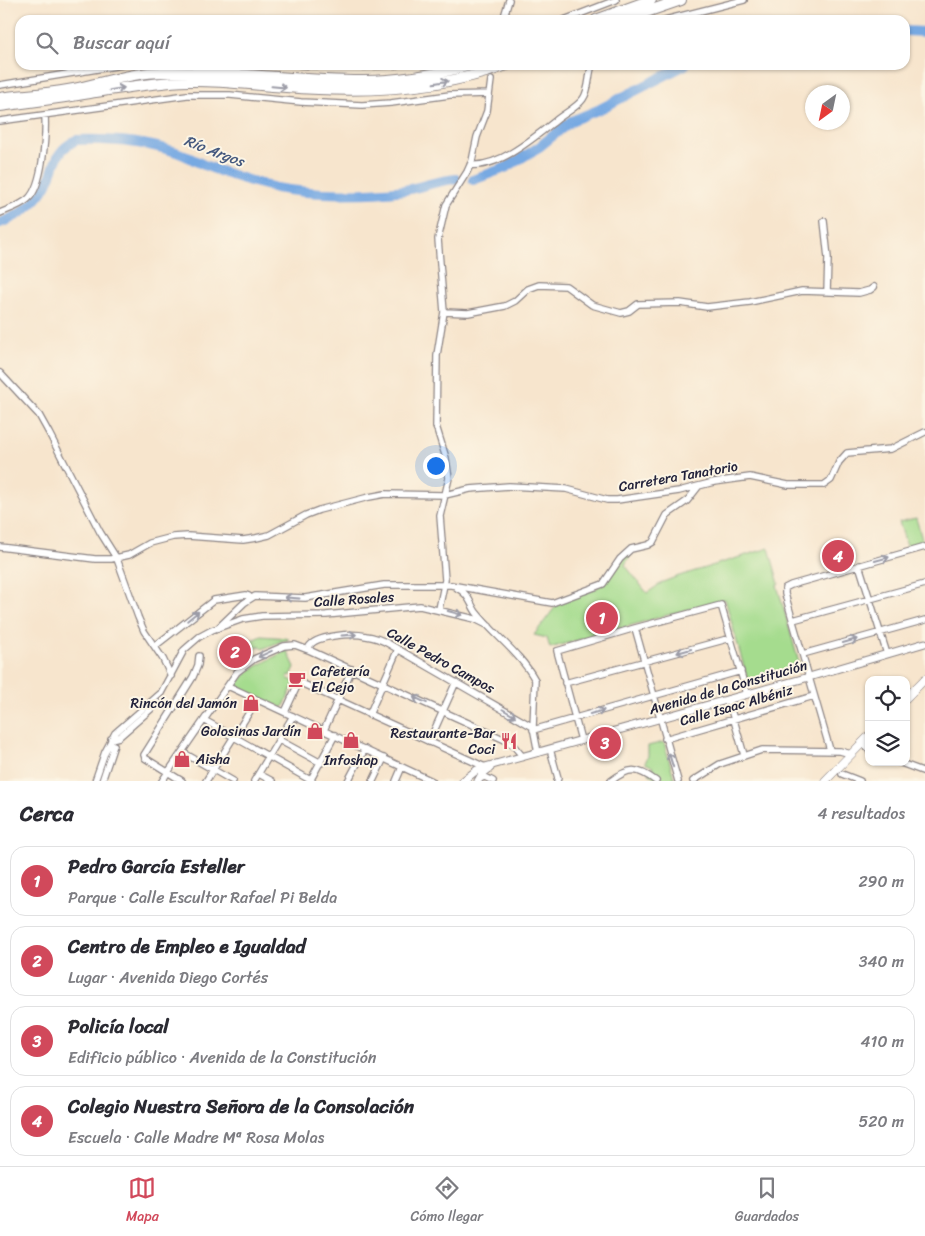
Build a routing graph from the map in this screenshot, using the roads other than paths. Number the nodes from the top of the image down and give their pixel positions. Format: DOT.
graph roads {
  1 [pos="508,0"];
  2 [pos="616,0"];
  3 [pos="651,0"];
  4 [pos="681,0"];
  5 [pos="744,0"];
  6 [pos="504,15"];
  7 [pos="577,15"];
  8 [pos="610,15"];
  9 [pos="638,15"];
  10 [pos="685,15"];
  11 [pos="92,70"];
  12 [pos="450,70"];
  13 [pos="490,70"];
  14 [pos="590,70"];
  15 [pos="491,80"];
  16 [pos="0,85"];
  17 [pos="489,94"];
  18 [pos="0,98"];
  19 [pos="0,106"];
  20 [pos="45,115"];
  21 [pos="0,121"];
  22 [pos="470,165"];
  23 [pos="0,213"];
  24 [pos="824,221"];
  25 [pos="874,287"];
  26 [pos="827,292"];
  27 [pos="444,312"];
  28 [pos="0,373"];
  29 [pos="925,432"];
  30 [pos="698,487"];
  31 [pos="445,495"];
  32 [pos="0,547"];
  33 [pos="925,547"];
  34 [pos="117,559"];
  35 [pos="859,565"];
  36 [pos="445,582"];
  37 [pos="925,584"];
  38 [pos="451,585"];
  39 [pos="471,588"];
  40 [pos="469,598"];
  41 [pos="250,599"];
  42 [pos="870,599"];
  43 [pos="439,609"];
  44 [pos="475,610"];
  45 [pos="470,618"];
  46 [pos="793,620"];
  47 [pos="925,620"];
  48 [pos="489,626"];
  49 [pos="218,628"];
  50 [pos="635,628"];
  51 [pos="880,632"];
  52 [pos="731,638"];
  53 [pos="925,643"];
  54 [pos="155,646"];
  55 [pos="398,649"];
  56 [pos="311,651"];
  57 [pos="803,654"];
  58 [pos="887,654"];
  59 [pos="200,656"];
  60 [pos="644,662"];
  61 [pos="352,669"];
  62 [pos="740,671"];
  63 [pos="171,676"];
  64 [pos="809,677"];
  65 [pos="925,679"];
  66 [pos="456,682"];
  67 [pos="565,683"];
  68 [pos="383,684"];
  69 [pos="228,686"];
  70 [pos="746,694"];
  71 [pos="910,694"];
  72 [pos="654,696"];
  73 [pos="814,696"];
  74 [pos="728,699"];
  75 [pos="257,700"];
  76 [pos="337,701"];
  77 [pos="158,703"];
  78 [pos="444,711"];
  79 [pos="285,712"];
  80 [pos="369,715"];
  81 [pos="293,716"];
  82 [pos="575,718"];
  83 [pos="660,719"];
  84 [pos="734,719"];
  85 [pos="204,720"];
  86 [pos="533,729"];
  87 [pos="324,730"];
  88 [pos="335,736"];
  89 [pos="234,737"];
  90 [pos="665,739"];
  91 [pos="279,740"];
  92 [pos="581,740"];
  93 [pos="865,740"];
  94 [pos="112,742"];
  95 [pos="429,742"];
  96 [pos="862,743"];
  97 [pos="865,746"];
  98 [pos="365,749"];
  99 [pos="550,749"];
  100 [pos="830,750"];
  101 [pos="182,752"];
  102 [pos="538,753"];
  103 [pos="851,754"];
  104 [pos="744,756"];
  105 [pos="269,757"];
  106 [pos="522,757"];
  107 [pos="384,758"];
  108 [pos="471,761"];
  109 [pos="321,763"];
  110 [pos="909,766"];
  111 [pos="402,767"];
  112 [pos="489,767"];
  113 [pos="213,770"];
  114 [pos="477,770"];
  115 [pos="925,772"];
  116 [pos="168,773"];
  117 [pos="259,774"];
  118 [pos="844,776"];
  119 [pos="465,779"];
  120 [pos="478,780"];
  121 [pos="96,781"];
  122 [pos="102,781"];
  123 [pos="162,781"];
  124 [pos="182,781"];
  125 [pos="206,781"];
  126 [pos="232,781"];
  127 [pos="254,781"];
  128 [pos="272,781"];
  129 [pos="311,781"];
  130 [pos="348,781"];
  131 [pos="373,781"];
  132 [pos="396,781"];
  133 [pos="432,781"];
  134 [pos="493,781"];
  135 [pos="557,781"];
  136 [pos="611,781"];
  137 [pos="656,781"];
  138 [pos="678,781"];
  139 [pos="693,781"];
  140 [pos="825,781"];
  141 [pos="860,781"];
  1 -- 6 [label="street"];
  2 -- 7 [label="street"];
  3 -- 8 [label="highway"];
  4 -- 9 [label="highway"];
  5 -- 10 [label="street"];
  11 -- 16 [label="street"];
  12 -- 18 [label="highway"];
  19 -- 13 [label="highway, one-way"];
  14 -- 22 [label="street"];
  15 -- 17 [label="street"];
  17 -- 20 [label="street"];
  17 -- 22 [label="street"];
  20 -- 21 [label="street"];
  20 -- 23 [label="street"];
  22 -- 27 [label="street"];
  24 -- 26 [label="street"];
  25 -- 26 [label="street"];
  26 -- 27 [label="street"];
  27 -- 31 [label="street"];
  28 -- 34 [label="street"];
  29 -- 30 [label="street, Carretera Tanatorio"];
  30 -- 31 [label="street, Carretera Tanatorio"];
  30 -- 39 [label="street"];
  31 -- 34 [label="street, Carretera Tanatorio"];
  31 -- 36 [label="street"];
  32 -- 34 [label="street"];
  35 -- 33 [label="street, one-way"];
  34 -- 54 [label="street"];
  35 -- 42 [label="street"];
  35 -- 46 [label="street"];
  36 -- 38 [label="street"];
  36 -- 41 [label="street, one-way"];
  36 -- 43 [label="street"];
  37 -- 42 [label="street"];
  38 -- 39 [label="street"];
  38 -- 40 [label="street"];
  39 -- 40 [label="street"];
  40 -- 44 [label="street"];
  41 -- 49 [label="street"];
  54 -- 41 [label="street, one-way"];
  42 -- 46 [label="street"];
  42 -- 51 [label="street"];
  43 -- 45 [label="street, Calle Rosales, one-way"];
  43 -- 49 [label="street, Calle Rosales"];
  44 -- 45 [label="street"];
  44 -- 48 [label="street"];
  45 -- 48 [label="street, Calle Rosales"];
  46 -- 57 [label="street"];
  47 -- 51 [label="street"];
  48 -- 86 [label="street"];
  49 -- 63 [label="street"];
  50 -- 52 [label="street"];
  50 -- 60 [label="street"];
  50 -- 67 [label="street"];
  57 -- 51 [label="street, one-way"];
  51 -- 58 [label="street"];
  52 -- 60 [label="street, one-way"];
  52 -- 62 [label="street"];
  53 -- 58 [label="street, Avenida de la Constitución"];
  54 -- 63 [label="street"];
  56 -- 55 [label="street, Calle Pedro Campos, one-way"];
  55 -- 66 [label="street, Calle Pedro Campos"];
  55 -- 68 [label="street"];
  56 -- 61 [label="street"];
  56 -- 69 [label="street, one-way"];
  57 -- 64 [label="street"];
  58 -- 64 [label="street, Avenida de la Constitución"];
  59 -- 116 [label="street"];
  60 -- 67 [label="street"];
  60 -- 72 [label="street"];
  61 -- 68 [label="street"];
  61 -- 76 [label="street"];
  62 -- 70 [label="street"];
  62 -- 72 [label="street"];
  63 -- 94 [label="street"];
  64 -- 70 [label="street, Avenida de la Constitución"];
  64 -- 73 [label="street"];
  65 -- 71 [label="main road"];
  66 -- 78 [label="street"];
  66 -- 86 [label="street, Calle Pedro Campos, one-way"];
  67 -- 82 [label="street"];
  78 -- 68 [label="street, one-way"];
  68 -- 80 [label="street"];
  69 -- 75 [label="street"];
  69 -- 85 [label="street"];
  70 -- 74 [label="street, Avenida de la Constitución"];
  82 -- 72 [label="street, one-way"];
  72 -- 83 [label="street"];
  73 -- 84 [label="street, Calle Isaac Albéniz"];
  73 -- 100 [label="street"];
  74 -- 83 [label="street, Avenida de la Constitución"];
  74 -- 84 [label="street"];
  75 -- 79 [label="street"];
  75 -- 89 [label="street"];
  76 -- 79 [label="street"];
  76 -- 80 [label="street"];
  76 -- 87 [label="street"];
  77 -- 94 [label="street"];
  78 -- 95 [label="street"];
  78 -- 106 [label="street"];
  79 -- 81 [label="street"];
  80 -- 95 [label="street"];
  81 -- 87 [label="street"];
  81 -- 91 [label="street"];
  82 -- 86 [label="street"];
  82 -- 92 [label="street"];
  83 -- 90 [label="street"];
  83 -- 92 [label="street, Avenida de la Constitución"];
  84 -- 90 [label="street, Calle Isaac Albéniz"];
  84 -- 104 [label="street"];
  85 -- 89 [label="street"];
  85 -- 101 [label="street"];
  86 -- 102 [label="street"];
  87 -- 88 [label="street"];
  88 -- 98 [label="street"];
  88 -- 109 [label="street"];
  89 -- 105 [label="street"];
  89 -- 113 [label="street"];
  138 -- 90 [label="street, one-way"];
  91 -- 105 [label="street"];
  91 -- 109 [label="street"];
  92 -- 99 [label="street, Avenida de la Constitución"];
  93 -- 96 [label="main road"];
  94 -- 121 [label="street"];
  94 -- 122 [label="street"];
  95 -- 108 [label="street"];
  96 -- 97 [label="street"];
  96 -- 103 [label="main road"];
  98 -- 107 [label="street"];
  98 -- 130 [label="street"];
  99 -- 102 [label="street, Avenida de la Constitución"];
  99 -- 135 [label="street"];
  100 -- 103 [label="street"];
  100 -- 104 [label="street"];
  101 -- 113 [label="street"];
  101 -- 116 [label="street"];
  102 -- 106 [label="street, Avenida de la Constitución"];
  103 -- 118 [label="main road"];
  104 -- 139 [label="street"];
  105 -- 117 [label="street"];
  105 -- 129 [label="street"];
  106 -- 112 [label="street, Avenida de la Constitución"];
  107 -- 111 [label="street"];
  107 -- 131 [label="street"];
  108 -- 112 [label="street"];
  108 -- 114 [label="street"];
  109 -- 129 [label="street"];
  110 -- 115 [label="street"];
  111 -- 132 [label="street"];
  111 -- 133 [label="street"];
  112 -- 114 [label="street, Avenida de la Constitución"];
  112 -- 120 [label="street"];
  113 -- 125 [label="street"];
  113 -- 126 [label="street"];
  114 -- 119 [label="street, Avenida de la Constitución"];
  114 -- 120 [label="street"];
  116 -- 123 [label="street"];
  116 -- 124 [label="street"];
  117 -- 127 [label="street"];
  117 -- 128 [label="street"];
  118 -- 140 [label="main road"];
  118 -- 141 [label="street"];
  119 -- 120 [label="street"];
  120 -- 134 [label="street"];
  136 -- 137 [label="street"];
}
